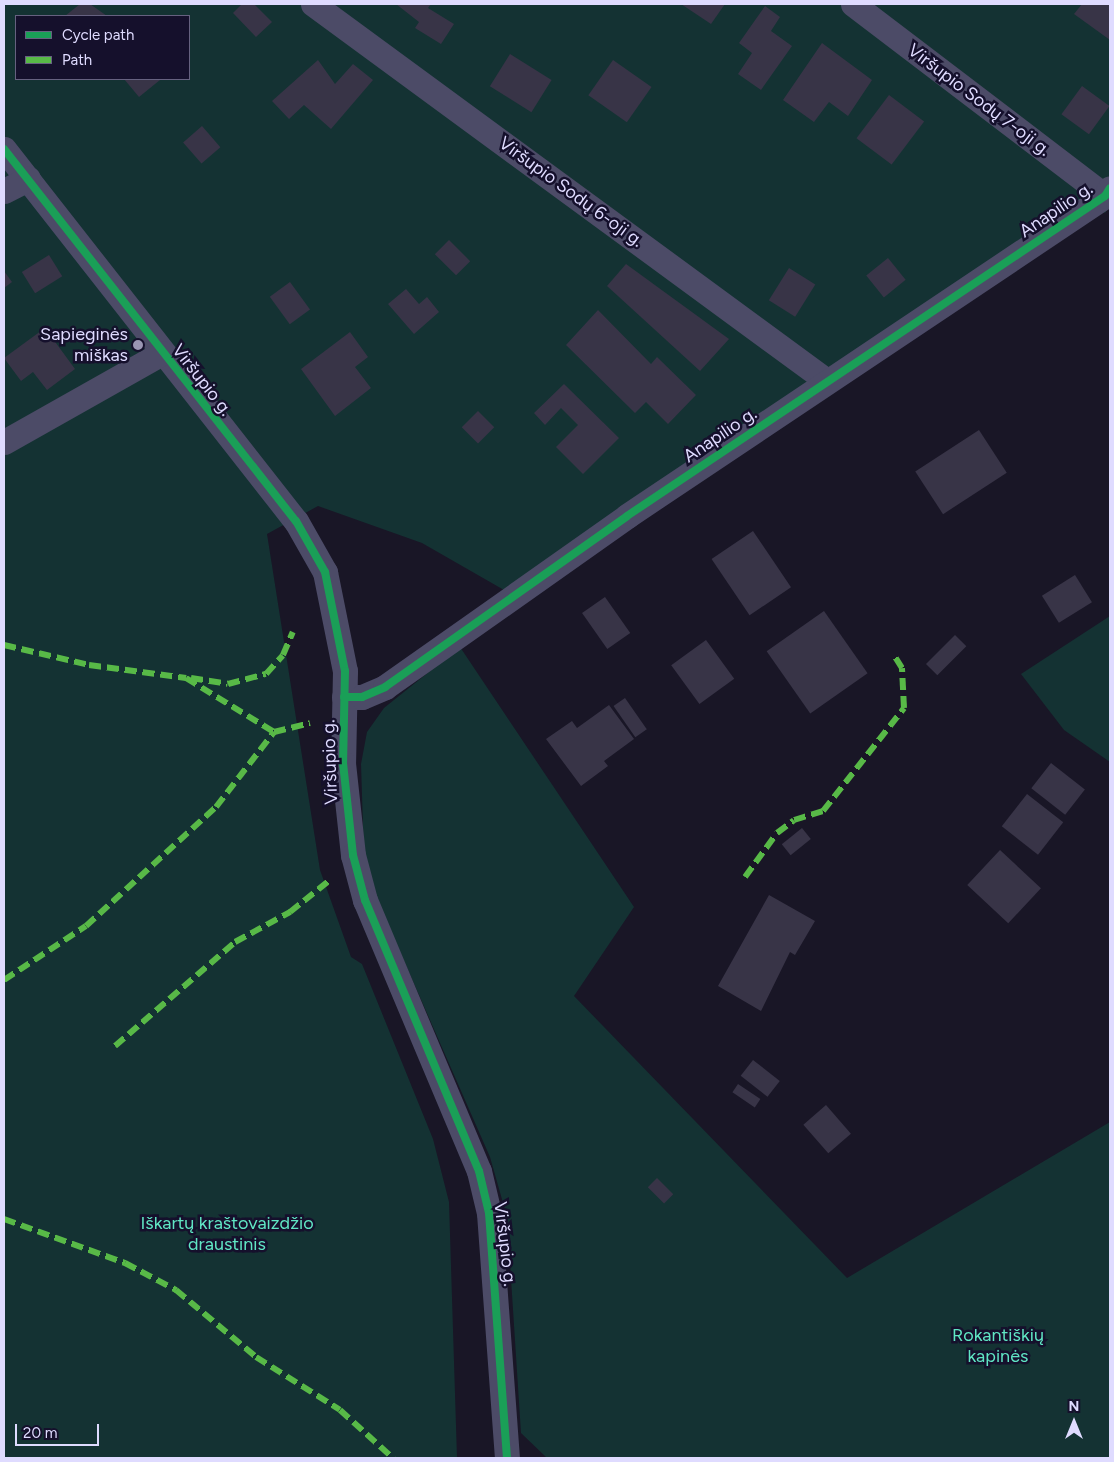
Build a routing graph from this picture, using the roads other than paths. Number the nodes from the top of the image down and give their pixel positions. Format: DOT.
graph roads {
  1 [pos="313,4"];
  2 [pos="853,4"];
  3 [pos="4,149"];
  4 [pos="28,179"];
  5 [pos="4,191"];
  6 [pos="1107,192"];
  7 [pos="162,353"];
  8 [pos="827,381"];
  9 [pos="4,442"];
  10 [pos="344,697"];
  11 [pos="507,1458"];
  1 -- 8 [label="street, Viršupio Sodų 6-oji g."];
  2 -- 6 [label="street, Viršupio Sodų 7-oji g."];
  3 -- 4 [label="street, Viršupio g."];
  4 -- 5 [label="street"];
  4 -- 7 [label="street, Viršupio g."];
  6 -- 8 [label="street, Anapilio g."];
  7 -- 9 [label="street"];
  7 -- 10 [label="street, Viršupio g."];
  8 -- 10 [label="street, Anapilio g."];
  10 -- 11 [label="street, Viršupio g."];
}
